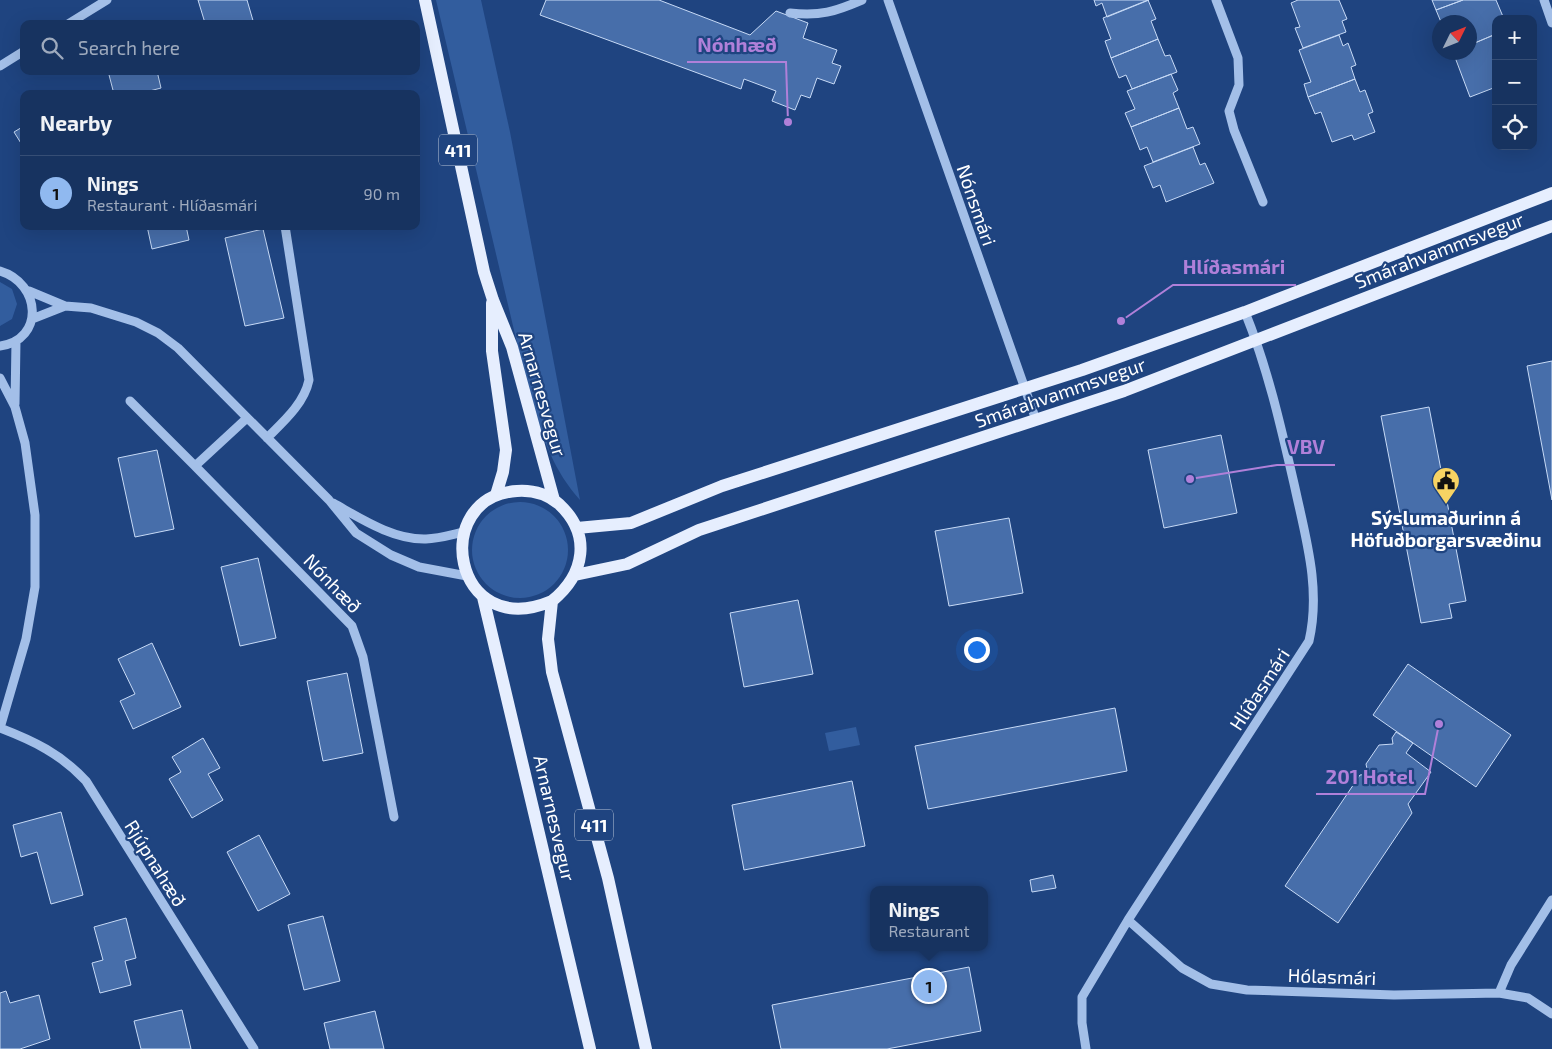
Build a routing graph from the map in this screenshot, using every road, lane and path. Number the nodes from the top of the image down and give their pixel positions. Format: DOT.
graph roads {
  1 [pos="107,0"];
  2 [pos="425,0"];
  3 [pos="862,0"];
  4 [pos="888,0"];
  5 [pos="1216,0"];
  6 [pos="1544,0"];
  7 [pos="790,13"];
  8 [pos="74,20"];
  9 [pos="1552,22"];
  10 [pos="20,54"];
  11 [pos="0,66"];
  12 [pos="1552,193"];
  13 [pos="1263,202"];
  14 [pos="1552,226"];
  15 [pos="286,230"];
  16 [pos="0,270"];
  17 [pos="29,291"];
  18 [pos="493,300"];
  19 [pos="65,306"];
  20 [pos="1245,312"];
  21 [pos="32,318"];
  22 [pos="16,341"];
  23 [pos="1257,341"];
  24 [pos="0,346"];
  25 [pos="0,378"];
  26 [pos="1025,389"];
  27 [pos="130,401"];
  28 [pos="16,407"];
  29 [pos="247,418"];
  30 [pos="1036,420"];
  31 [pos="266,438"];
  32 [pos="195,466"];
  33 [pos="496,495"];
  34 [pos="329,500"];
  35 [pos="554,500"];
  36 [pos="577,528"];
  37 [pos="464,532"];
  38 [pos="467,576"];
  39 [pos="575,576"];
  40 [pos="483,597"];
  41 [pos="552,601"];
  42 [pos="0,728"];
  43 [pos="394,817"];
  44 [pos="1552,900"];
  45 [pos="1128,920"];
  46 [pos="1499,993"];
  47 [pos="1552,1014"];
  48 [pos="254,1049"];
  49 [pos="590,1049"];
  50 [pos="646,1049"];
  51 [pos="1086,1049"];
  1 -- 8 [label="street"];
  2 -- 18 [label="main road, Arnarnesvegur / 411"];
  3 -- 7 [label="street"];
  4 -- 26 [label="street, Nónsmári"];
  5 -- 13 [label="street"];
  6 -- 9 [label="street"];
  10 -- 11 [label="street"];
  12 -- 20 [label="main road, Smárahvammsvegur"];
  14 -- 23 [label="main road, Smárahvammsvegur"];
  15 -- 31 [label="street"];
  16 -- 17 [label="street"];
  17 -- 19 [label="street"];
  17 -- 21 [label="street"];
  18 -- 33 [label="main road, Arnarnesvegur / 411"];
  18 -- 35 [label="main road, Arnarnesvegur / 411"];
  19 -- 21 [label="street"];
  19 -- 29 [label="street"];
  20 -- 23 [label="street, Hlíðasmári"];
  20 -- 26 [label="main road, Smárahvammsvegur"];
  21 -- 22 [label="street"];
  22 -- 24 [label="street"];
  22 -- 28 [label="street"];
  23 -- 30 [label="main road, Smárahvammsvegur"];
  23 -- 45 [label="street, Hlíðasmári"];
  25 -- 28 [label="street"];
  26 -- 30 [label="street, Nónsmári"];
  26 -- 36 [label="main road, Smárahvammsvegur"];
  27 -- 32 [label="street, Nónhæð"];
  28 -- 42 [label="street"];
  29 -- 31 [label="street"];
  29 -- 32 [label="street"];
  30 -- 39 [label="main road, Smárahvammsvegur"];
  31 -- 34 [label="street"];
  32 -- 43 [label="street, Nónhæð"];
  33 -- 35 [label="main road, Arnarnesvegur / 411"];
  33 -- 37 [label="main road, Arnarnesvegur / 411"];
  34 -- 37 [label="street"];
  34 -- 38 [label="street"];
  35 -- 36 [label="main road, Arnarnesvegur / 411"];
  36 -- 39 [label="main road, Arnarnesvegur / 411"];
  37 -- 38 [label="main road, Arnarnesvegur / 411"];
  38 -- 40 [label="main road, Arnarnesvegur / 411"];
  39 -- 41 [label="main road, Arnarnesvegur / 411"];
  40 -- 41 [label="main road, Arnarnesvegur / 411"];
  40 -- 49 [label="main road, Arnarnesvegur / 411"];
  41 -- 50 [label="main road, Arnarnesvegur / 411"];
  42 -- 48 [label="street, Rjúpnahæð"];
  44 -- 46 [label="street"];
  45 -- 46 [label="street, Hólasmári"];
  45 -- 51 [label="street, Hlíðasmári"];
  46 -- 47 [label="street, Hólasmári"];
}
